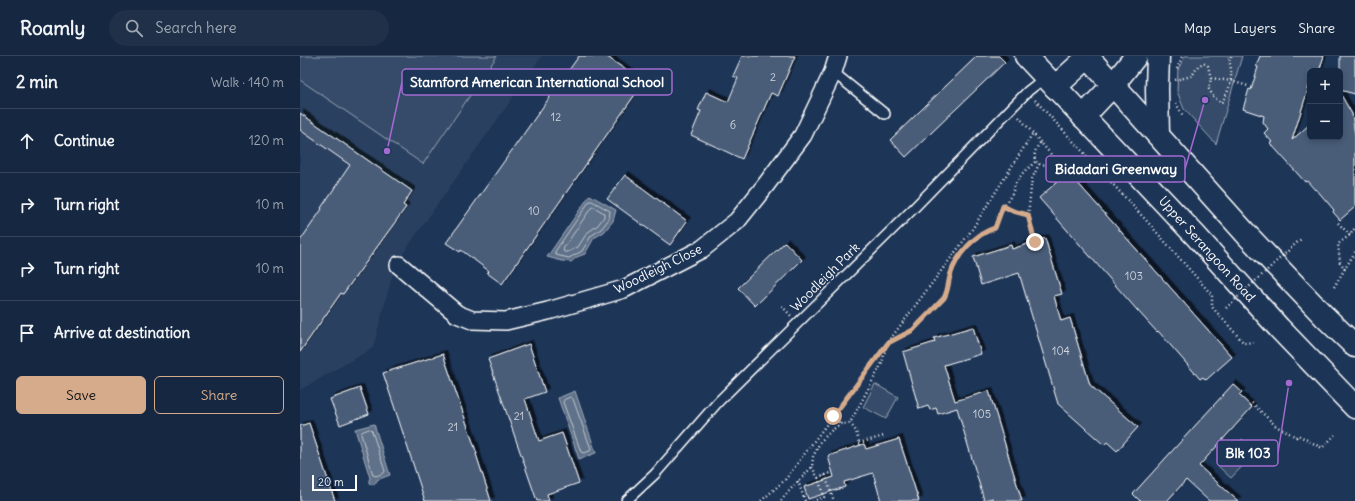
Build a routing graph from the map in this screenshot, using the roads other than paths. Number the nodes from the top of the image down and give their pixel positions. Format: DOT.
graph roads {
  1 [pos="1026,56"];
  2 [pos="1088,56"];
  3 [pos="1136,56"];
  4 [pos="1158,56"];
  5 [pos="835,64"];
  6 [pos="1051,82"];
  7 [pos="1113,85"];
  8 [pos="885,114"];
  9 [pos="1083,117"];
  10 [pos="1158,135"];
  11 [pos="399,265"];
  12 [pos="1355,346"];
  13 [pos="1355,407"];
  14 [pos="626,501"];
  1 -- 6 [label="main road, Upper Serangoon Road"];
  2 -- 6 [label="main road"];
  2 -- 7 [label="main road"];
  3 -- 7 [label="main road"];
  4 -- 10 [label="main road"];
  5 -- 8 [label="lane"];
  5 -- 11 [label="street, Woodleigh Close"];
  6 -- 9 [label="main road, Upper Serangoon Road"];
  6 -- 14 [label="lane, Woodleigh Park"];
  7 -- 9 [label="main road"];
  7 -- 10 [label="main road"];
  9 -- 13 [label="main road, Upper Serangoon Road"];
  10 -- 12 [label="main road"];
}
